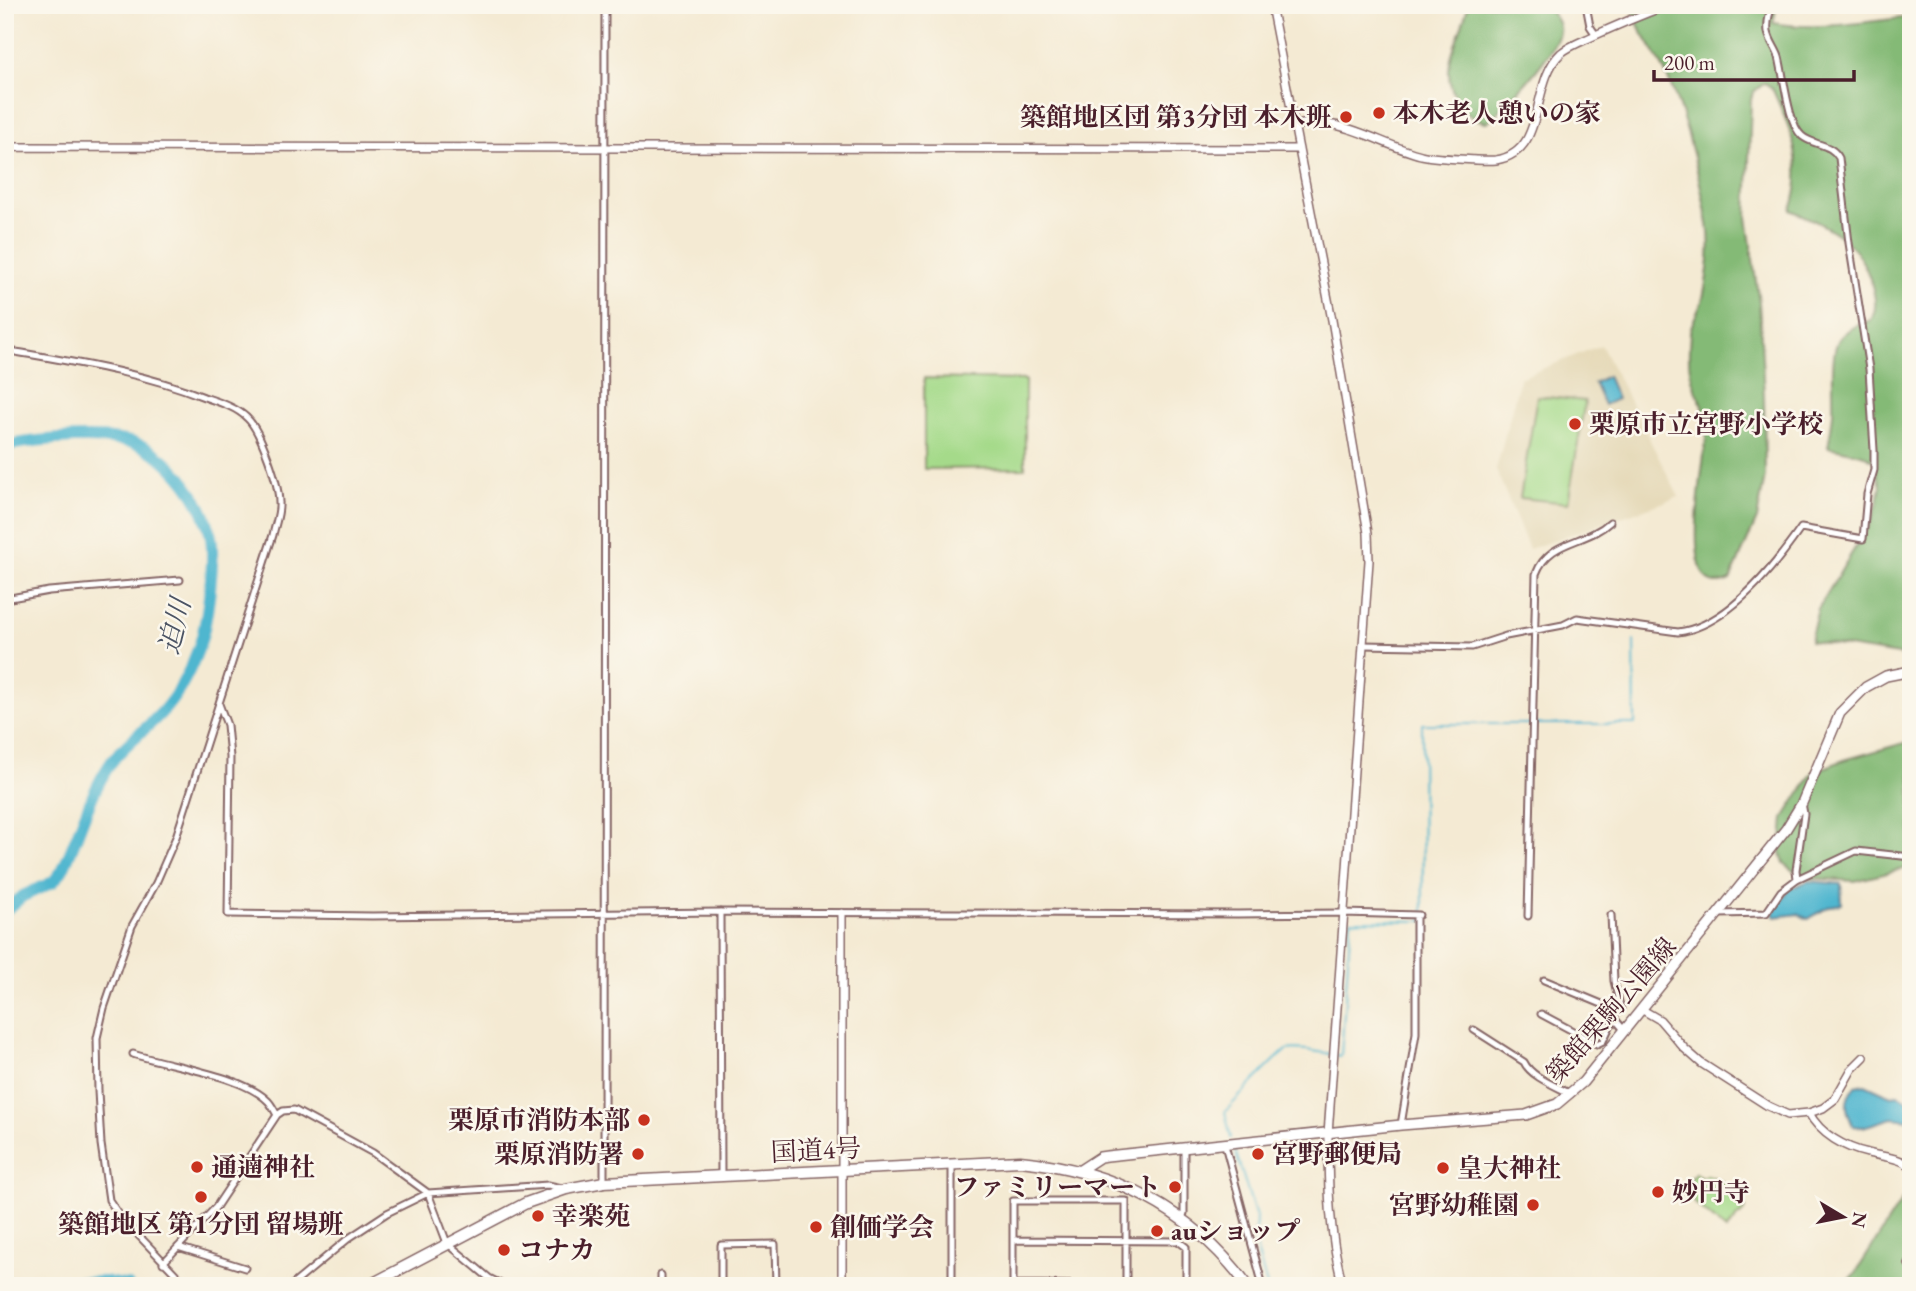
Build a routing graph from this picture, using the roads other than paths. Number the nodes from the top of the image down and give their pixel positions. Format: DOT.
graph roads {
  1 [pos="605,5"];
  2 [pos="1271,5"];
  3 [pos="1586,5"];
  4 [pos="1668,5"];
  5 [pos="1773,5"];
  6 [pos="1596,35"];
  7 [pos="1294,125"];
  8 [pos="604,148"];
  9 [pos="5,149"];
  10 [pos="1299,149"];
  11 [pos="5,350"];
  12 [pos="1610,522"];
  13 [pos="180,580"];
  14 [pos="5,599"];
  15 [pos="1533,630"];
  16 [pos="1363,645"];
  17 [pos="1911,671"];
  18 [pos="219,704"];
  19 [pos="1802,803"];
  20 [pos="1911,857"];
  21 [pos="1797,879"];
  22 [pos="720,912"];
  23 [pos="1343,912"];
  24 [pos="842,913"];
  25 [pos="604,914"];
  26 [pos="1719,914"];
  27 [pos="1611,915"];
  28 [pos="1528,916"];
  29 [pos="1544,980"];
  30 [pos="1642,1009"];
  31 [pos="1541,1014"];
  32 [pos="1614,1016"];
  33 [pos="1474,1030"];
  34 [pos="1624,1030"];
  35 [pos="133,1054"];
  36 [pos="1864,1057"];
  37 [pos="1571,1094"];
  38 [pos="1809,1113"];
  39 [pos="277,1115"];
  40 [pos="1401,1125"];
  41 [pos="1328,1134"];
  42 [pos="1231,1144"];
  43 [pos="1184,1149"];
  44 [pos="952,1163"];
  45 [pos="1911,1167"];
  46 [pos="842,1170"];
  47 [pos="1080,1170"];
  48 [pos="721,1175"];
  49 [pos="604,1182"];
  50 [pos="566,1189"];
  51 [pos="428,1193"];
  52 [pos="1182,1219"];
  53 [pos="1013,1240"];
  54 [pos="1126,1240"];
  55 [pos="447,1243"];
  56 [pos="178,1247"];
  57 [pos="163,1263"];
  58 [pos="245,1268"];
  59 [pos="661,1275"];
  60 [pos="1013,1285"];
  61 [pos="1126,1285"];
  62 [pos="187,1286"];
  63 [pos="291,1286"];
  64 [pos="368,1286"];
  65 [pos="505,1286"];
  66 [pos="661,1286"];
  67 [pos="721,1286"];
  68 [pos="776,1286"];
  69 [pos="842,1286"];
  70 [pos="952,1286"];
  71 [pos="1186,1286"];
  72 [pos="1248,1286"];
  73 [pos="1263,1286"];
  74 [pos="1343,1286"];
  1 -- 8 [label="street"];
  2 -- 7 [label="street"];
  3 -- 6 [label="street"];
  4 -- 6 [label="street"];
  5 -- 15 [label="street"];
  6 -- 7 [label="street"];
  7 -- 10 [label="street"];
  8 -- 9 [label="street"];
  8 -- 10 [label="street"];
  8 -- 25 [label="street"];
  10 -- 16 [label="street"];
  11 -- 18 [label="street"];
  12 -- 15 [label="street"];
  13 -- 14 [label="street"];
  15 -- 16 [label="street"];
  15 -- 28 [label="street"];
  16 -- 23 [label="street"];
  17 -- 19 [label="main road, 築館栗駒公園線"];
  18 -- 25 [label="street"];
  18 -- 57 [label="street"];
  19 -- 21 [label="street"];
  19 -- 26 [label="main road, 築館栗駒公園線"];
  20 -- 21 [label="street"];
  21 -- 26 [label="street"];
  22 -- 24 [label="street"];
  22 -- 25 [label="street"];
  22 -- 48 [label="street"];
  23 -- 24 [label="street"];
  23 -- 40 [label="street"];
  23 -- 41 [label="street"];
  24 -- 46 [label="street"];
  25 -- 49 [label="street"];
  26 -- 30 [label="main road, 築館栗駒公園線"];
  27 -- 32 [label="street"];
  29 -- 32 [label="street"];
  30 -- 34 [label="main road, 築館栗駒公園線"];
  30 -- 38 [label="street"];
  31 -- 32 [label="street"];
  32 -- 34 [label="street"];
  33 -- 37 [label="street"];
  34 -- 37 [label="main road, 築館栗駒公園線"];
  35 -- 39 [label="street"];
  36 -- 38 [label="street"];
  37 -- 40 [label="main road, 築館栗駒公園線"];
  38 -- 45 [label="street"];
  39 -- 51 [label="street"];
  39 -- 56 [label="street"];
  40 -- 41 [label="main road, 築館栗駒公園線"];
  41 -- 42 [label="main road, 築館栗駒公園線"];
  41 -- 74 [label="street"];
  42 -- 43 [label="main road, 築館栗駒公園線"];
  42 -- 73 [label="street"];
  43 -- 47 [label="main road, 築館栗駒公園線"];
  43 -- 52 [label="street"];
  44 -- 46 [label="highway, 国道4号"];
  44 -- 47 [label="highway, 国道4号"];
  44 -- 70 [label="street"];
  46 -- 48 [label="highway, 国道4号"];
  46 -- 69 [label="street"];
  47 -- 52 [label="highway, 国道4号"];
  48 -- 49 [label="highway, 国道4号"];
  49 -- 50 [label="highway, 国道4号"];
  50 -- 51 [label="street"];
  50 -- 55 [label="highway, 国道4号"];
  51 -- 55 [label="street"];
  51 -- 63 [label="street"];
  52 -- 72 [label="highway, 国道4号"];
  53 -- 54 [label="street"];
  53 -- 54 [label="street"];
  53 -- 60 [label="street"];
  54 -- 61 [label="street"];
  54 -- 71 [label="street"];
  55 -- 64 [label="highway, 国道4号"];
  55 -- 65 [label="street"];
  56 -- 57 [label="street"];
  56 -- 58 [label="street"];
  57 -- 62 [label="street"];
  59 -- 66 [label="street"];
  60 -- 61 [label="street"];
  67 -- 68 [label="street"];
}
